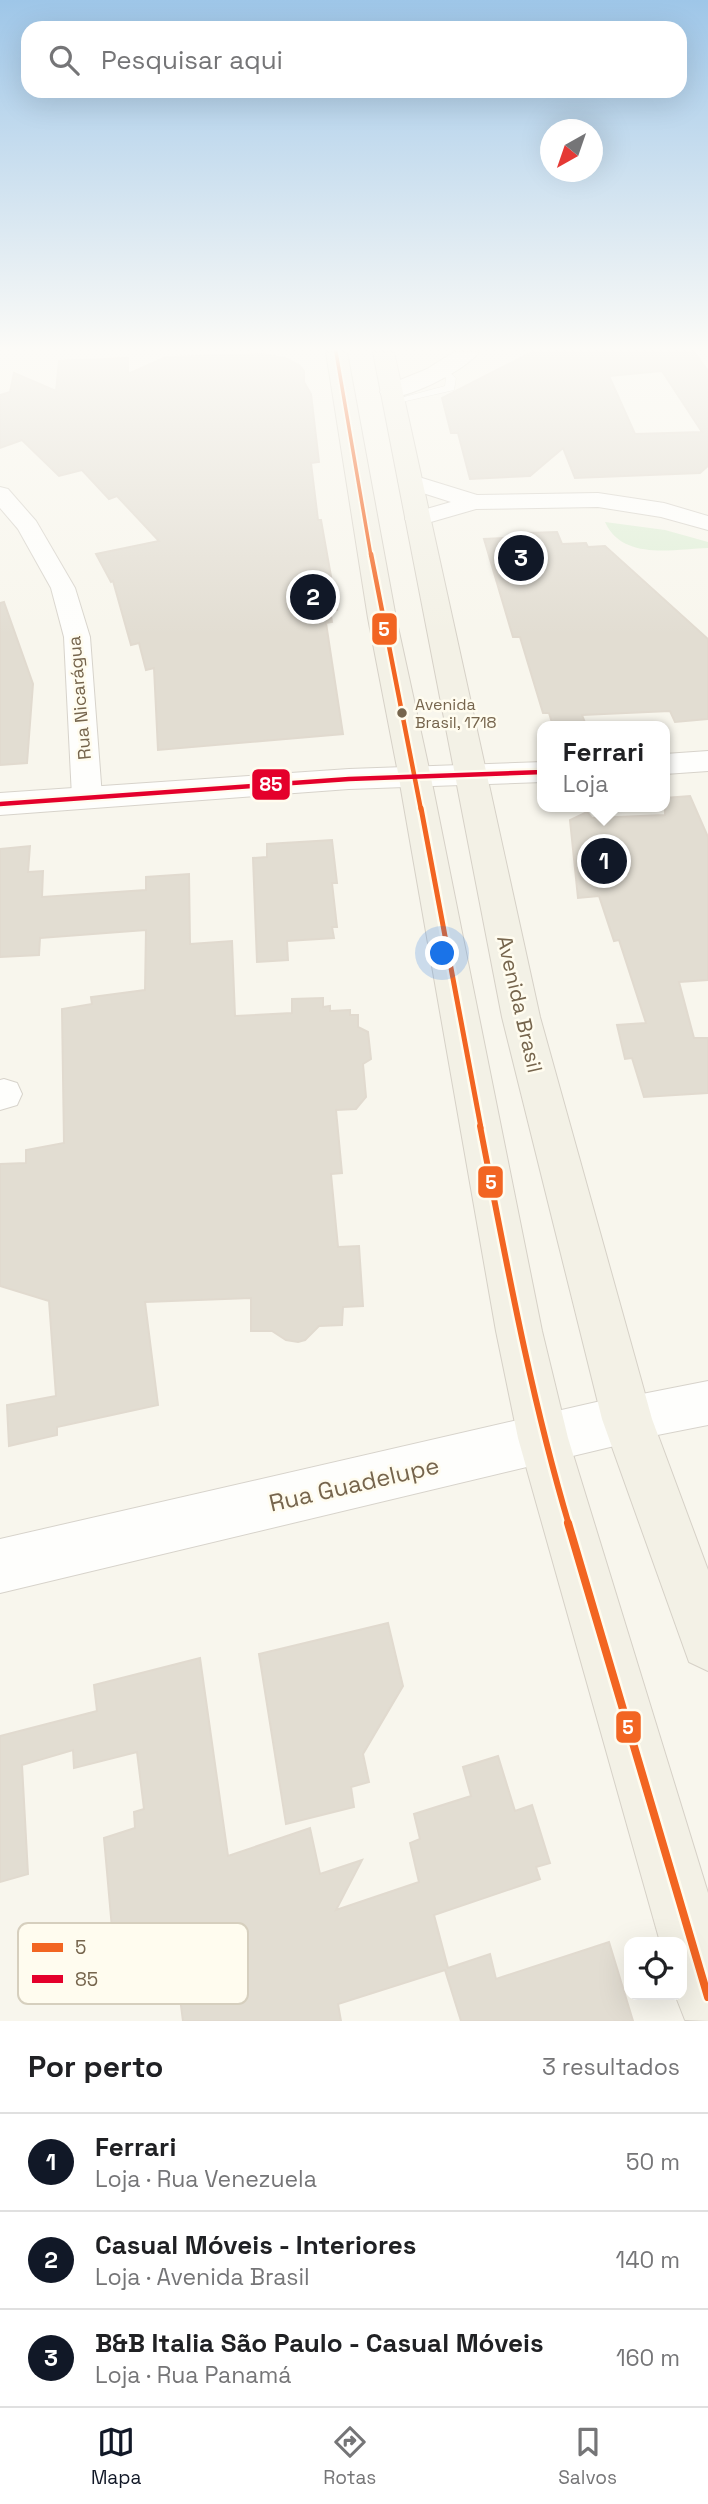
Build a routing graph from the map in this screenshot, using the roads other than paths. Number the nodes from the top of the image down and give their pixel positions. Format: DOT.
graph roads {
  1 [pos="352,446"];
  2 [pos="402,446"];
  3 [pos="409,481"];
  4 [pos="0,494"];
  5 [pos="475,502"];
  6 [pos="417,519"];
  7 [pos="365,520"];
  8 [pos="708,523"];
  9 [pos="708,761"];
  10 [pos="670,764"];
  11 [pos="537,772"];
  12 [pos="470,777"];
  13 [pos="415,778"];
  14 [pos="87,797"];
  15 [pos="0,804"];
  16 [pos="708,1404"];
  17 [pos="627,1419"];
  18 [pos="543,1438"];
  19 [pos="0,1566"];
  20 [pos="708,1643"];
  21 [pos="708,1997"];
  1 -- 7 [label="main road"];
  2 -- 3 [label="main road, Avenida Brasil"];
  3 -- 5 [label="street"];
  3 -- 6 [label="main road, Avenida Brasil"];
  4 -- 14 [label="street, Rua Nicarágua"];
  5 -- 6 [label="street"];
  5 -- 8 [label="street"];
  6 -- 7 [label="main road"];
  6 -- 12 [label="main road, Avenida Brasil"];
  7 -- 13 [label="main road"];
  9 -- 10 [label="street"];
  11 -- 12 [label="street"];
  12 -- 13 [label="street"];
  12 -- 17 [label="main road, Avenida Brasil"];
  13 -- 14 [label="street"];
  13 -- 18 [label="main road"];
  14 -- 15 [label="street"];
  16 -- 17 [label="street, Rua Guadelupe"];
  17 -- 18 [label="street, Rua Guadelupe"];
  17 -- 20 [label="main road, Avenida Brasil"];
  18 -- 19 [label="street, Rua Guadelupe"];
  18 -- 21 [label="main road"];
}
